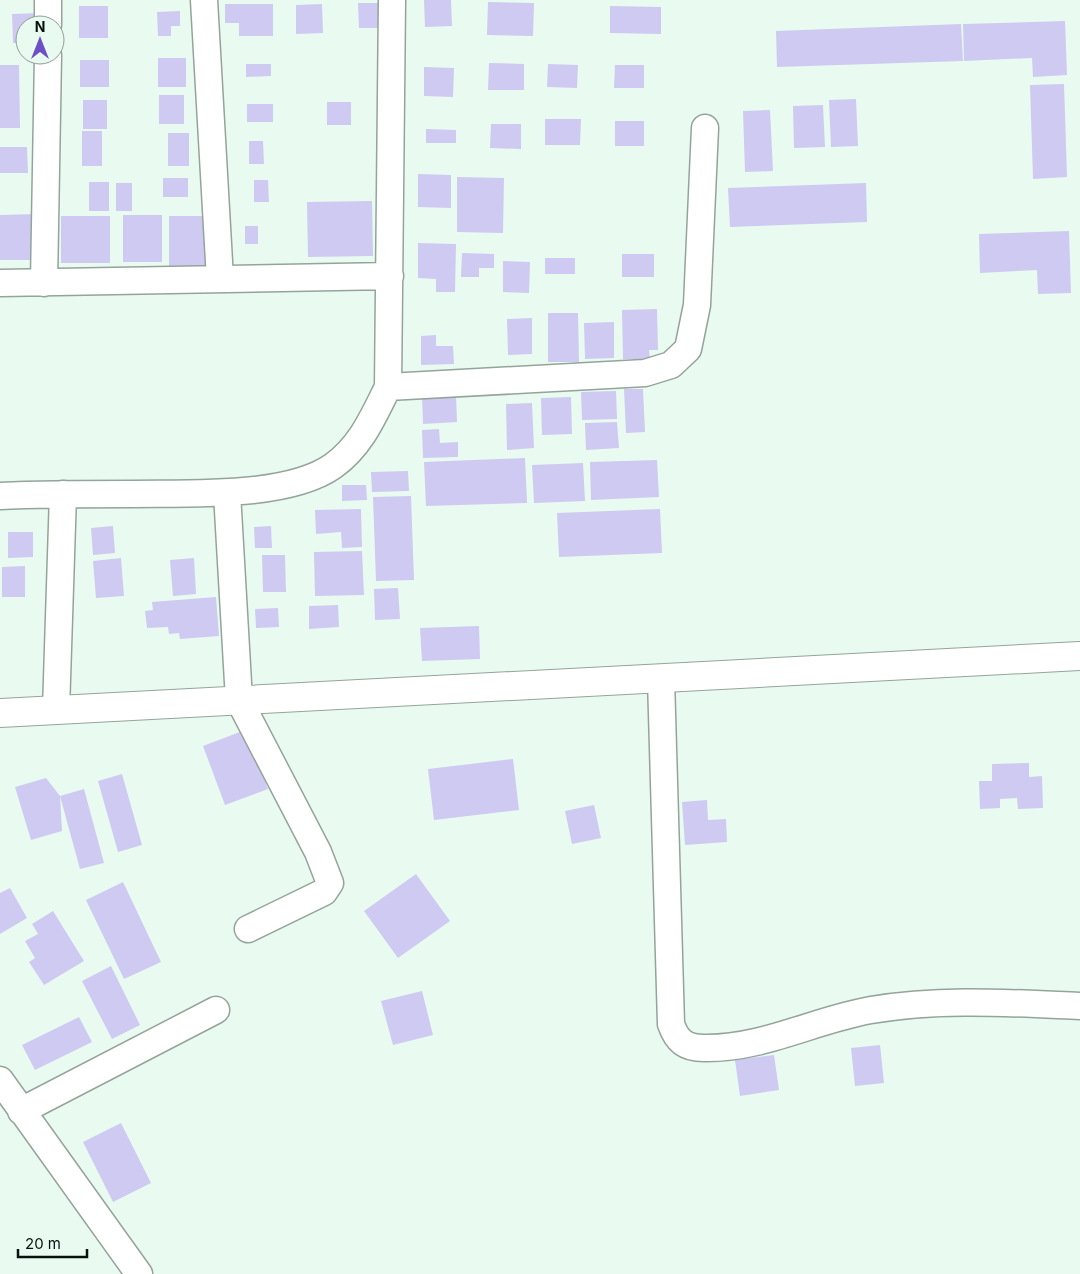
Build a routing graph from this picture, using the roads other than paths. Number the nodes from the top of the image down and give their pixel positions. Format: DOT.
graph roads {
  1 [pos="48,0"];
  2 [pos="204,0"];
  3 [pos="392,0"];
  4 [pos="48,15"];
  5 [pos="48,65"];
  6 [pos="705,128"];
  7 [pos="390,276"];
  8 [pos="220,279"];
  9 [pos="44,282"];
  10 [pos="0,283"];
  11 [pos="388,387"];
  12 [pos="227,493"];
  13 [pos="63,494"];
  14 [pos="0,496"];
  15 [pos="1080,656"];
  16 [pos="661,679"];
  17 [pos="239,700"];
  18 [pos="56,710"];
  19 [pos="0,713"];
  20 [pos="248,929"];
  21 [pos="1080,1006"];
  22 [pos="216,1010"];
  23 [pos="0,1080"];
  24 [pos="21,1111"];
  25 [pos="139,1274"];
  1 -- 4 [label="street"];
  2 -- 8 [label="street"];
  3 -- 7 [label="street"];
  5 -- 9 [label="street"];
  6 -- 11 [label="street"];
  7 -- 8 [label="street"];
  7 -- 11 [label="street"];
  8 -- 9 [label="street"];
  9 -- 10 [label="street"];
  11 -- 12 [label="street"];
  12 -- 13 [label="street"];
  12 -- 17 [label="street"];
  13 -- 14 [label="street"];
  13 -- 18 [label="street"];
  15 -- 16 [label="main road"];
  16 -- 17 [label="main road"];
  16 -- 21 [label="street"];
  17 -- 18 [label="main road"];
  17 -- 20 [label="street"];
  18 -- 19 [label="main road"];
  22 -- 24 [label="street"];
  23 -- 24 [label="street"];
  24 -- 25 [label="street"];
}
